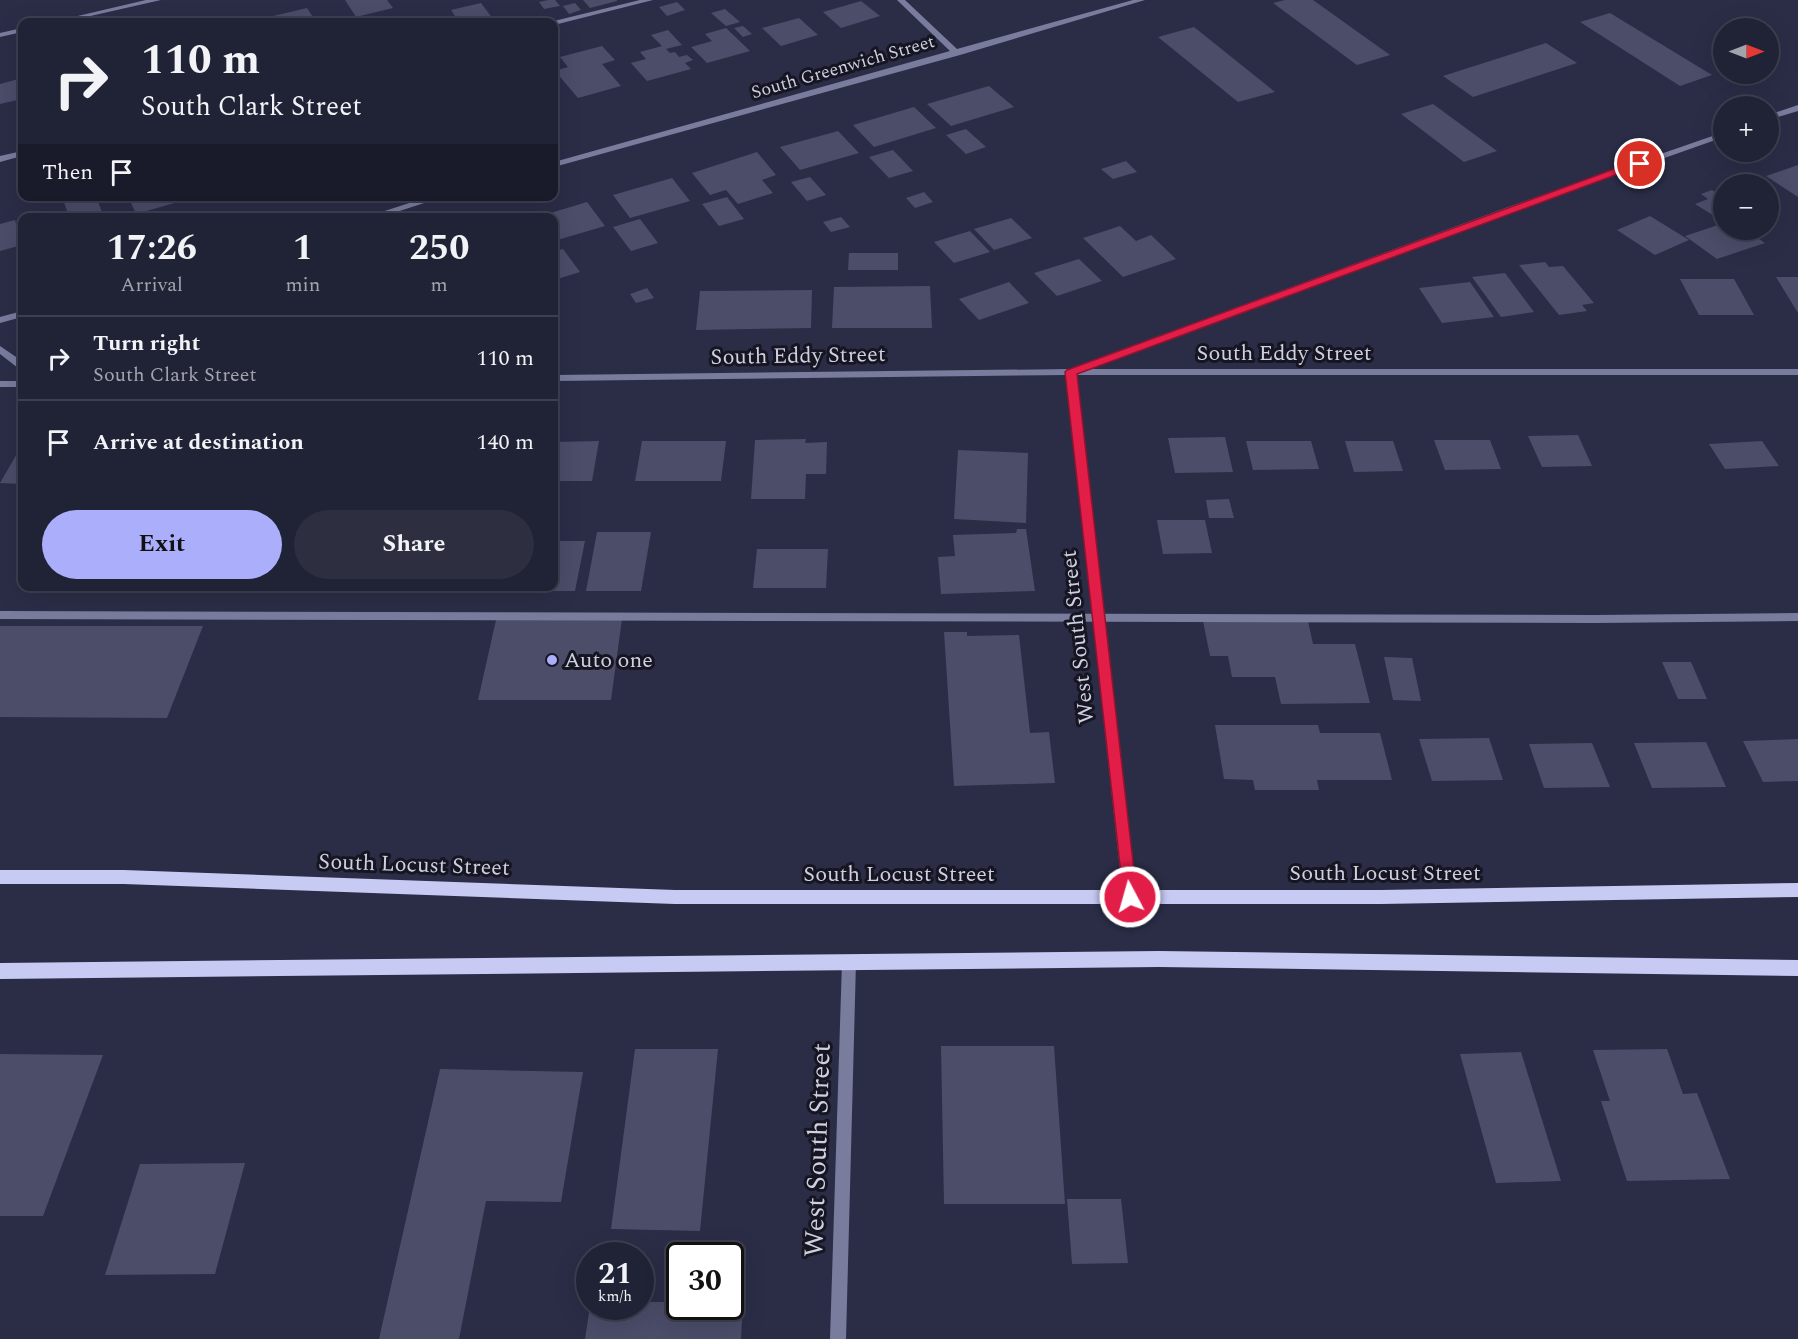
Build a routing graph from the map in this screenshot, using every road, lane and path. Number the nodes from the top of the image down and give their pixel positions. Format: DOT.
graph roads {
  1 [pos="157,0"];
  2 [pos="649,0"];
  3 [pos="901,0"];
  4 [pos="1141,0"];
  5 [pos="74,18"];
  6 [pos="558,22"];
  7 [pos="18,31"];
  8 [pos="0,35"];
  9 [pos="957,52"];
  10 [pos="1798,108"];
  11 [pos="1779,114"];
  12 [pos="1713,138"];
  13 [pos="18,155"];
  14 [pos="0,159"];
  15 [pos="558,164"];
  16 [pos="425,201"];
  17 [pos="384,213"];
  18 [pos="18,315"];
  19 [pos="0,320"];
  20 [pos="0,349"];
  21 [pos="18,363"];
  22 [pos="1071,372"];
  23 [pos="1798,372"];
  24 [pos="558,378"];
  25 [pos="0,384"];
  26 [pos="18,384"];
  27 [pos="0,615"];
  28 [pos="1098,616"];
  29 [pos="1798,617"];
  30 [pos="0,878"];
  31 [pos="1798,890"];
  32 [pos="1130,897"];
  33 [pos="849,962"];
  34 [pos="1798,968"];
  35 [pos="0,971"];
  36 [pos="838,1339"];
  1 -- 5 [label="street"];
  2 -- 6 [label="street"];
  3 -- 9 [label="street"];
  4 -- 9 [label="street, South Greenwich Street"];
  7 -- 8 [label="street"];
  9 -- 15 [label="street, South Greenwich Street"];
  10 -- 11 [label="street"];
  12 -- 22 [label="street"];
  13 -- 14 [label="street"];
  16 -- 17 [label="street"];
  18 -- 19 [label="street"];
  20 -- 21 [label="street"];
  22 -- 23 [label="street, South Eddy Street"];
  22 -- 24 [label="street, South Eddy Street"];
  22 -- 28 [label="street, West South Street"];
  25 -- 26 [label="street"];
  27 -- 28 [label="street"];
  28 -- 29 [label="street"];
  28 -- 32 [label="street, West South Street"];
  30 -- 32 [label="main road, South Locust Street"];
  31 -- 32 [label="main road, South Locust Street"];
  33 -- 34 [label="main road"];
  33 -- 35 [label="main road"];
  33 -- 36 [label="street, West South Street"];
}
